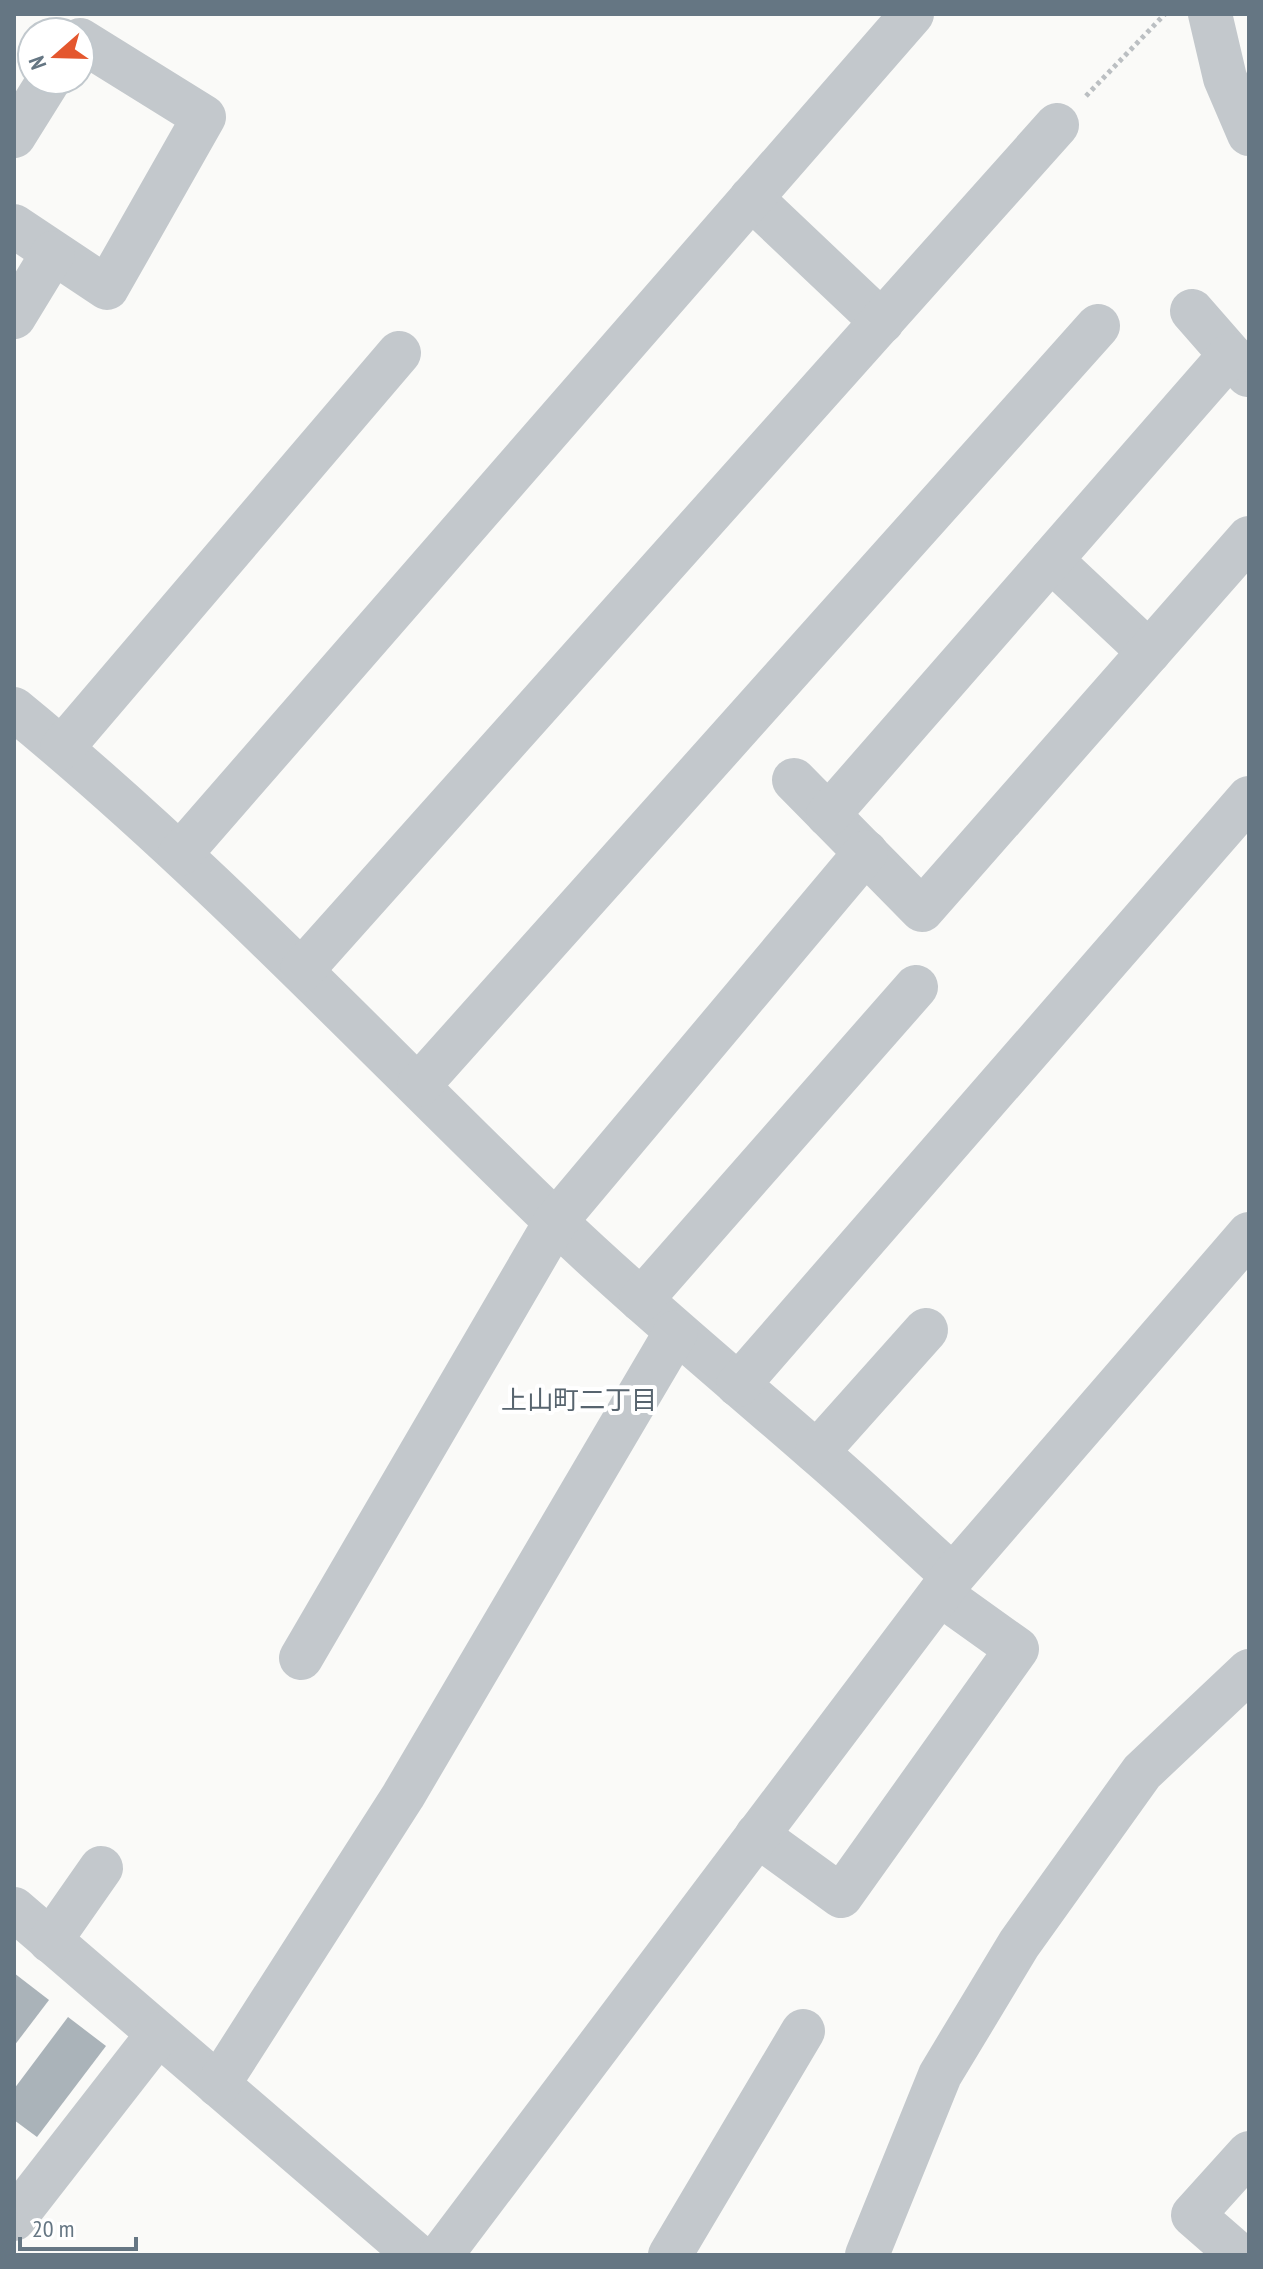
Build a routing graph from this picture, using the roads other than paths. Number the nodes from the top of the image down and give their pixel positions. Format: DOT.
graph roads {
  1 [pos="912,14"];
  2 [pos="1210,14"];
  3 [pos="96,50"];
  4 [pos="1237,67"];
  5 [pos="39,96"];
  6 [pos="1057,125"];
  7 [pos="1249,134"];
  8 [pos="14,136"];
  9 [pos="751,198"];
  10 [pos="14,226"];
  11 [pos="53,253"];
  12 [pos="1192,311"];
  13 [pos="14,317"];
  14 [pos="882,322"];
  15 [pos="1098,326"];
  16 [pos="399,353"];
  17 [pos="1239,365"];
  18 [pos="1249,538"];
  19 [pos="1051,560"];
  20 [pos="1149,652"];
  21 [pos="14,709"];
  22 [pos="62,748"];
  23 [pos="794,780"];
  24 [pos="1249,798"];
  25 [pos="828,815"];
  26 [pos="866,852"];
  27 [pos="180,854"];
  28 [pos="302,970"];
  29 [pos="916,987"];
  30 [pos="419,1085"];
  31 [pos="556,1221"];
  32 [pos="1249,1234"];
  33 [pos="641,1300"];
  34 [pos="926,1330"];
  35 [pos="676,1332"];
  36 [pos="738,1385"];
  37 [pos="817,1452"];
  38 [pos="946,1585"];
  39 [pos="301,1658"];
  40 [pos="1249,1671"];
  41 [pos="757,1835"];
  42 [pos="101,1868"];
  43 [pos="14,1909"];
  44 [pos="50,1941"];
  45 [pos="803,2031"];
  46 [pos="158,2034"];
  47 [pos="218,2085"];
  48 [pos="1249,2153"];
  49 [pos="14,2219"];
  50 [pos="416,2255"];
  51 [pos="441,2255"];
  52 [pos="670,2255"];
  53 [pos="867,2255"];
  54 [pos="1239,2255"];
  1 -- 9 [label="street"];
  2 -- 4 [label="street"];
  3 -- 11 [label="street"];
  4 -- 7 [label="street"];
  5 -- 8 [label="street"];
  6 -- 14 [label="street"];
  9 -- 14 [label="street"];
  9 -- 27 [label="street"];
  10 -- 11 [label="street"];
  11 -- 13 [label="street"];
  12 -- 17 [label="street"];
  14 -- 28 [label="street"];
  15 -- 30 [label="street"];
  16 -- 22 [label="street"];
  17 -- 19 [label="street"];
  18 -- 20 [label="street"];
  19 -- 20 [label="street"];
  19 -- 25 [label="street"];
  20 -- 26 [label="street"];
  21 -- 22 [label="street"];
  22 -- 27 [label="street"];
  23 -- 25 [label="street"];
  24 -- 36 [label="street"];
  25 -- 26 [label="street"];
  26 -- 31 [label="street"];
  27 -- 28 [label="street"];
  28 -- 30 [label="street"];
  29 -- 33 [label="street"];
  30 -- 31 [label="street"];
  31 -- 33 [label="street"];
  31 -- 39 [label="street"];
  32 -- 38 [label="street"];
  33 -- 35 [label="street"];
  34 -- 37 [label="street"];
  35 -- 36 [label="street"];
  35 -- 47 [label="street"];
  36 -- 37 [label="street"];
  37 -- 38 [label="street"];
  38 -- 41 [label="street"];
  38 -- 41 [label="street"];
  40 -- 53 [label="street"];
  41 -- 51 [label="street"];
  42 -- 44 [label="street"];
  43 -- 44 [label="street"];
  44 -- 46 [label="street"];
  45 -- 52 [label="street"];
  46 -- 47 [label="street"];
  46 -- 49 [label="street"];
  47 -- 50 [label="street"];
  48 -- 54 [label="street"];
}
